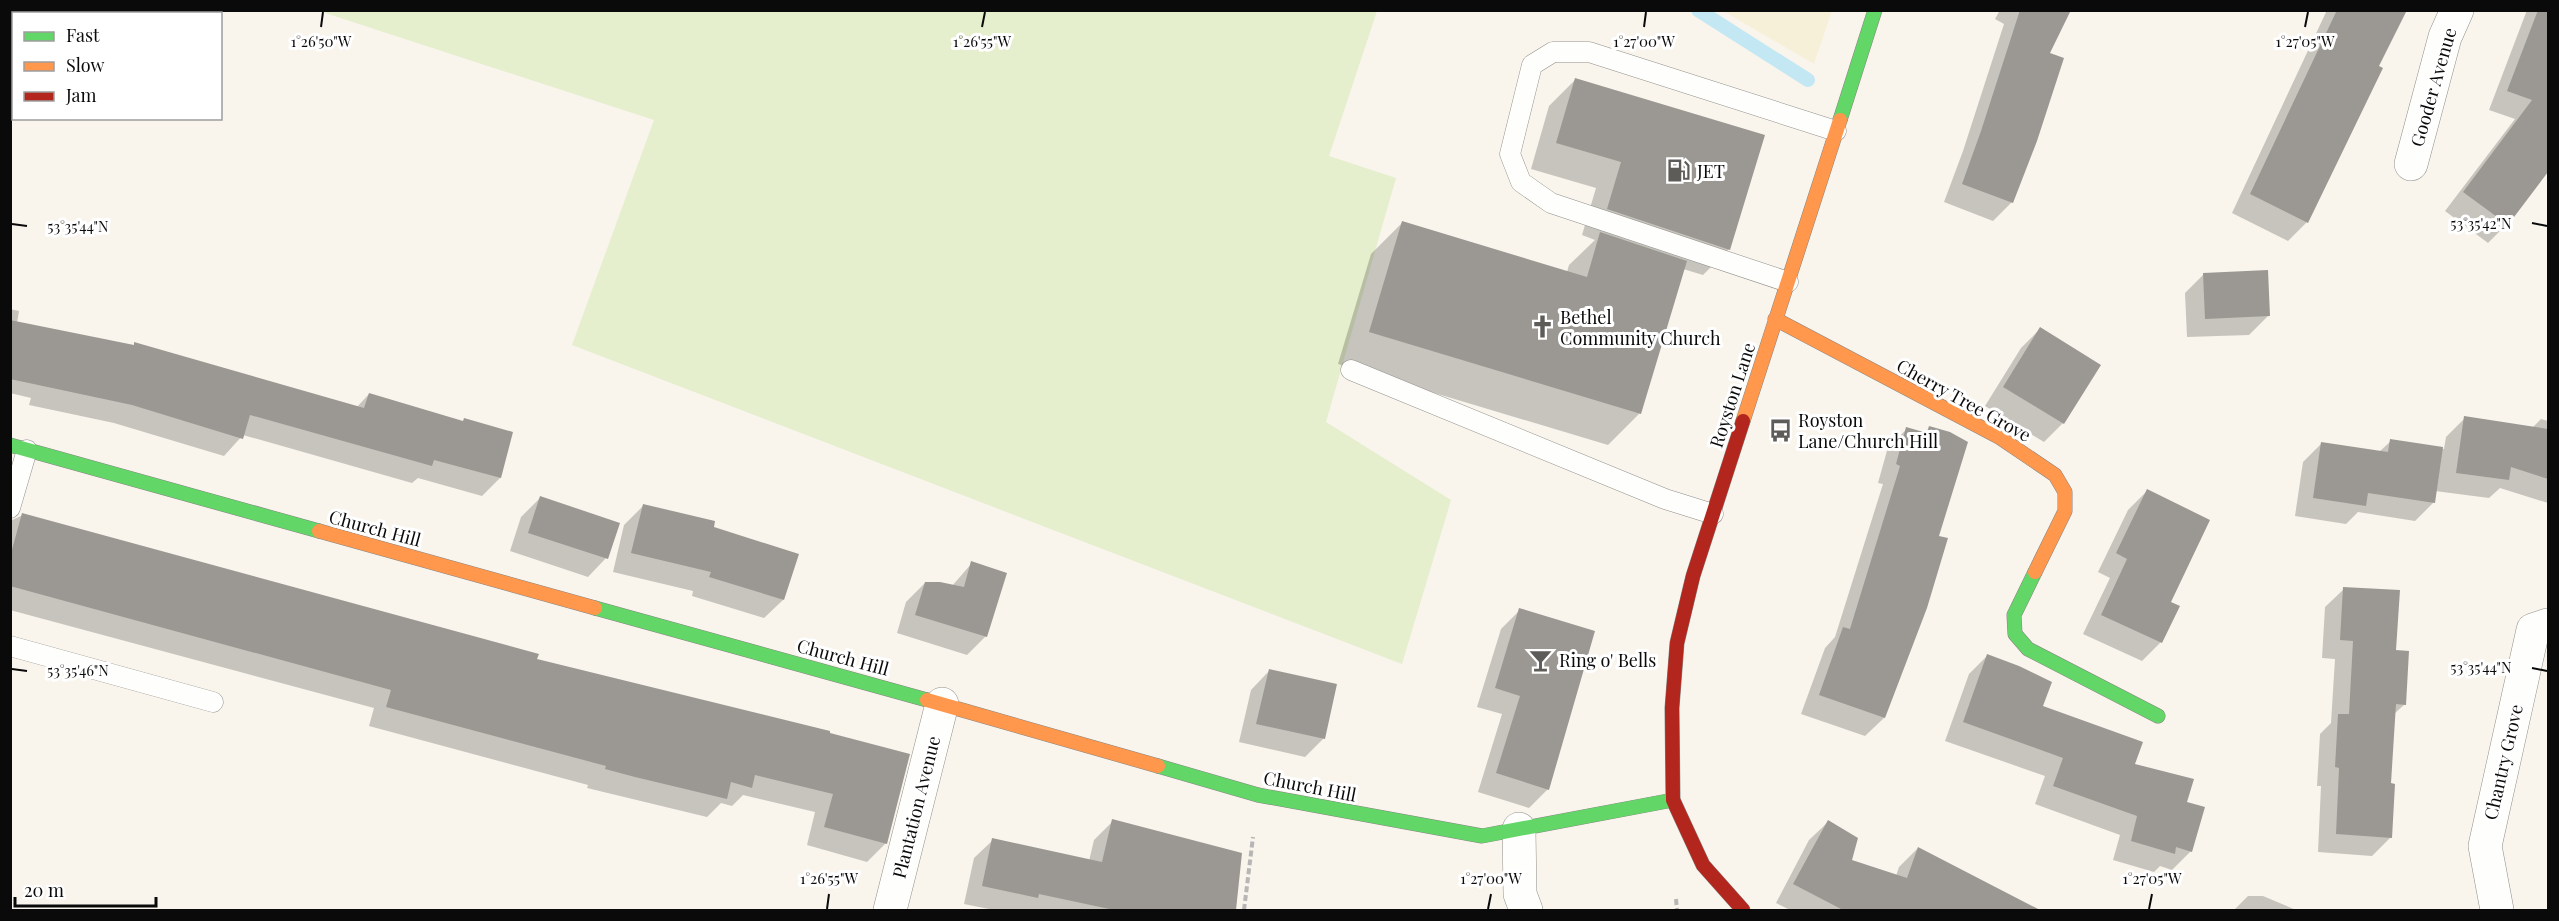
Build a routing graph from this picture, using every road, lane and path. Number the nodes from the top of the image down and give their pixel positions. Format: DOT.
graph roads {
  1 [pos="1875,10"];
  2 [pos="2457,10"];
  3 [pos="1836,131"];
  4 [pos="2411,164"];
  5 [pos="1788,282"];
  6 [pos="1775,319"];
  7 [pos="1351,370"];
  8 [pos="19,448"];
  9 [pos="10,508"];
  10 [pos="1713,514"];
  11 [pos="2548,625"];
  12 [pos="10,645"];
  13 [pos="213,702"];
  14 [pos="942,704"];
  15 [pos="2158,716"];
  16 [pos="1258,795"];
  17 [pos="1673,800"];
  18 [pos="1519,829"];
  19 [pos="890,910"];
  20 [pos="1245,910"];
  21 [pos="1526,910"];
  22 [pos="1743,910"];
  23 [pos="2497,910"];
  1 -- 3 [label="street, Royston Lane"];
  2 -- 4 [label="street, Gooder Avenue"];
  3 -- 5 [label="street, Royston Lane"];
  3 -- 5 [label="lane"];
  5 -- 6 [label="street, Royston Lane"];
  6 -- 10 [label="street, Royston Lane"];
  6 -- 15 [label="street, Cherry Tree Grove"];
  7 -- 10 [label="lane"];
  8 -- 9 [label="lane"];
  8 -- 14 [label="street, Church Hill"];
  10 -- 17 [label="street, Royston Lane"];
  11 -- 23 [label="street, Chantry Grove"];
  12 -- 13 [label="lane"];
  14 -- 16 [label="street, Church Hill"];
  14 -- 19 [label="street, Plantation Avenue"];
  16 -- 18 [label="street, Church Hill"];
  16 -- 20 [label="path"];
  17 -- 18 [label="street, Church Hill"];
  17 -- 22 [label="street"];
  18 -- 21 [label="street"];
}
